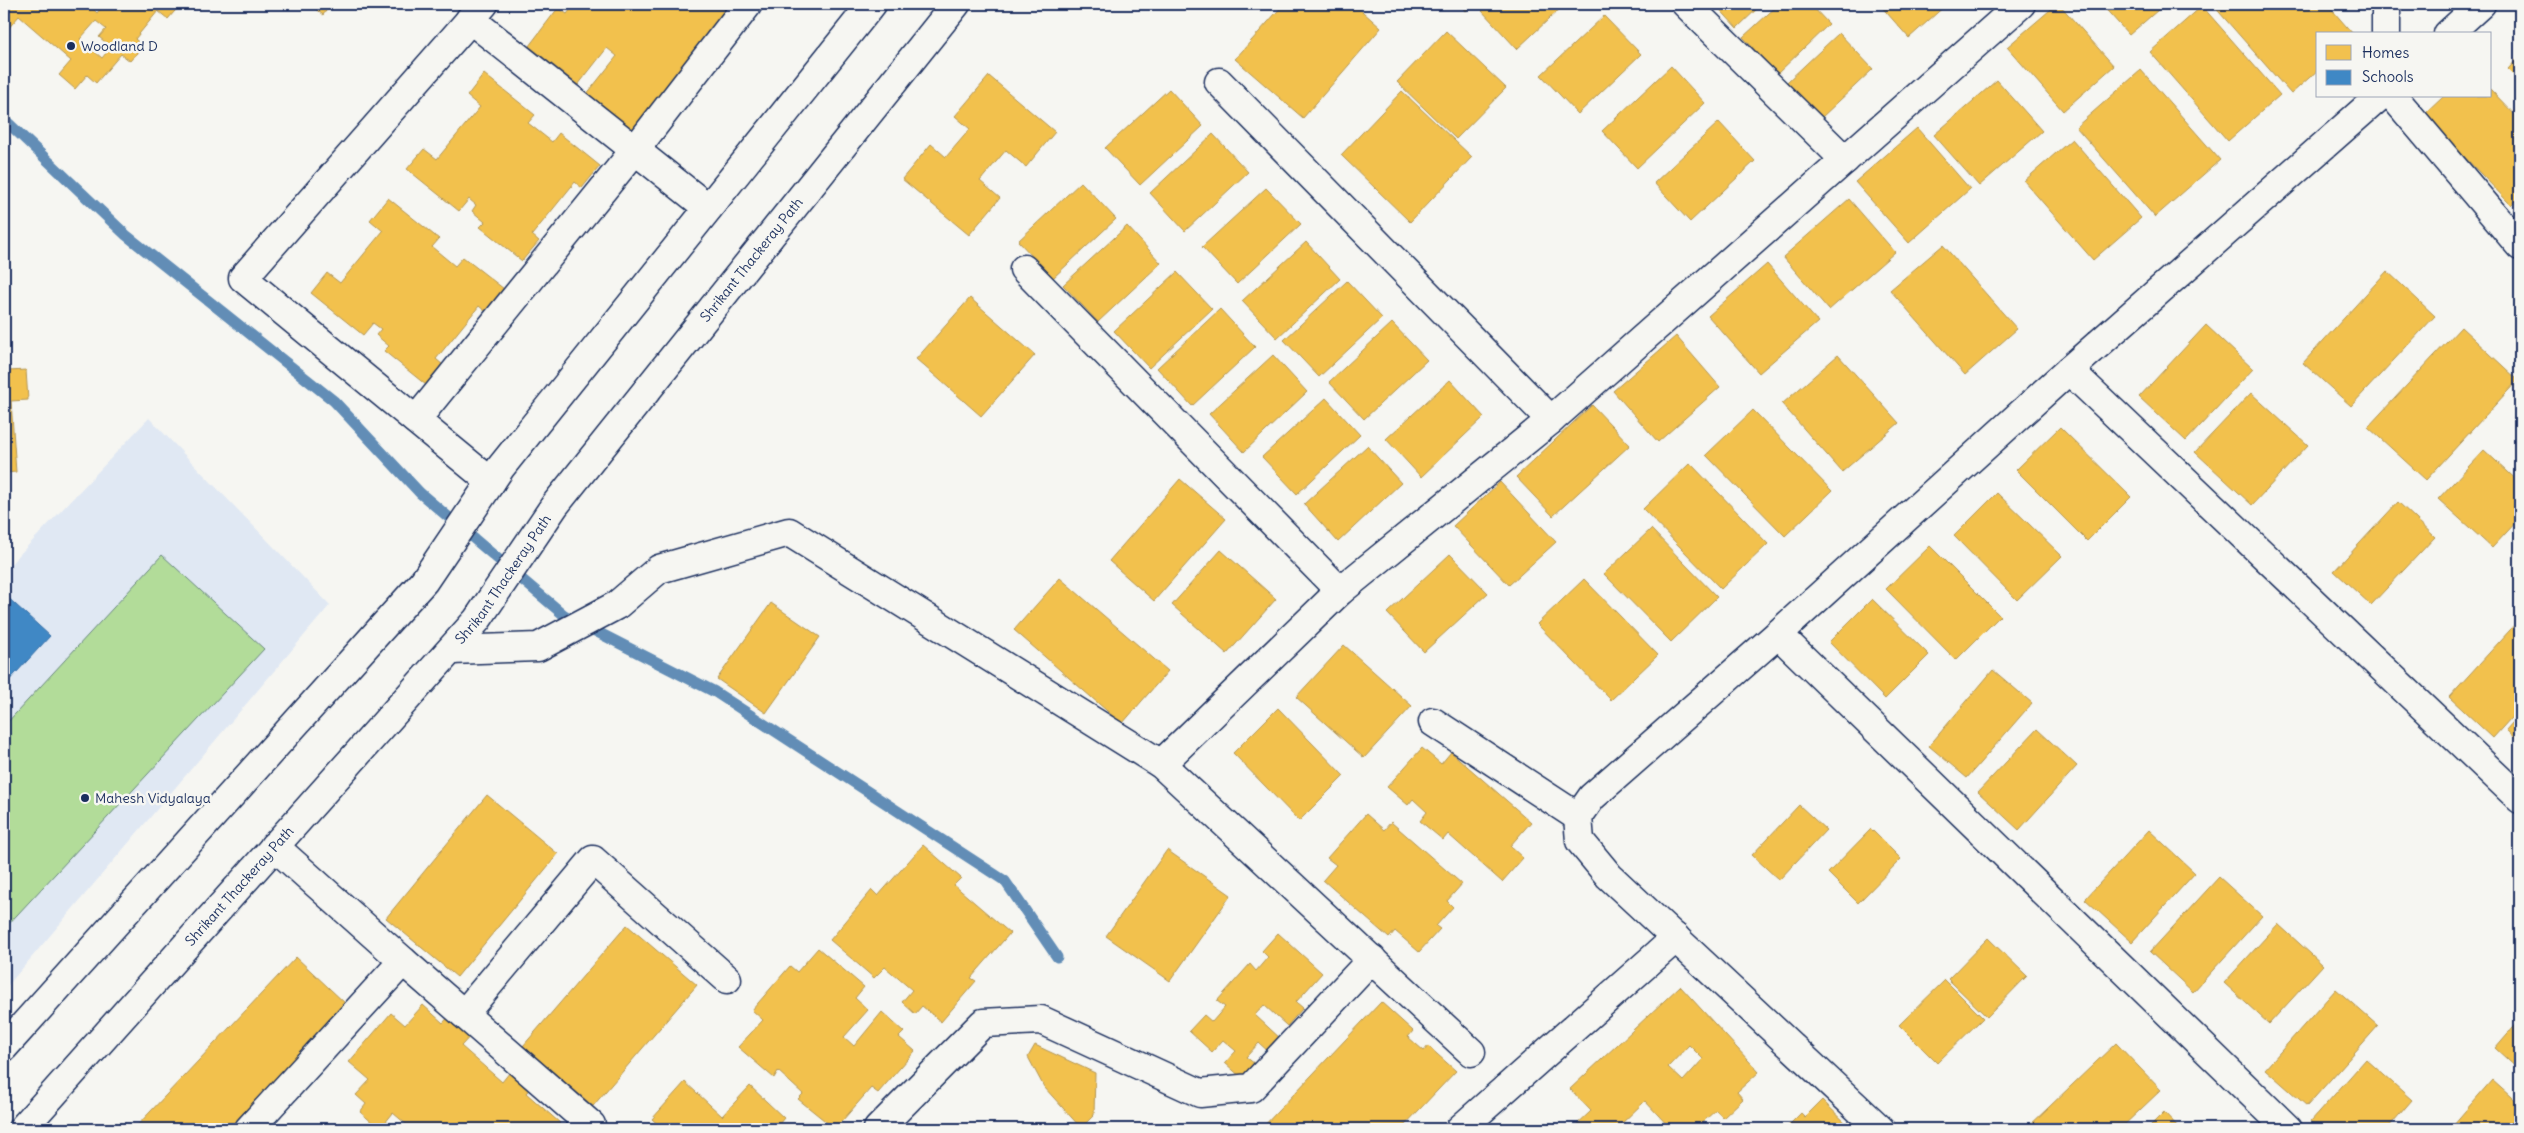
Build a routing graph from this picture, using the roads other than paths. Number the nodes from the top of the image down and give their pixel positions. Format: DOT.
graph roads {
  1 [pos="748,4"];
  2 [pos="872,4"];
  3 [pos="956,4"];
  4 [pos="1686,4"];
  5 [pos="2021,4"];
  6 [pos="2386,4"];
  7 [pos="2480,4"];
  8 [pos="477,12"];
  9 [pos="2386,32"];
  10 [pos="2450,32"];
  11 [pos="1219,82"];
  12 [pos="2378,98"];
  13 [pos="2395,98"];
  14 [pos="635,150"];
  15 [pos="1845,160"];
  16 [pos="708,208"];
  17 [pos="2520,246"];
  18 [pos="1024,269"];
  19 [pos="2069,370"];
  20 [pos="416,420"];
  21 [pos="1551,420"];
  22 [pos="491,482"];
  23 [pos="1340,591"];
  24 [pos="1778,634"];
  25 [pos="451,650"];
  26 [pos="1433,722"];
  27 [pos="1162,764"];
  28 [pos="2520,798"];
  29 [pos="1578,817"];
  30 [pos="274,846"];
  31 [pos="1676,938"];
  32 [pos="1372,959"];
  33 [pos="403,961"];
  34 [pos="727,979"];
  35 [pos="464,1014"];
  36 [pos="4,1047"];
  37 [pos="1470,1052"];
  38 [pos="591,1125"];
  39 [pos="22,1129"];
  40 [pos="249,1129"];
  41 [pos="878,1129"];
  42 [pos="1460,1129"];
  43 [pos="1880,1129"];
  44 [pos="2288,1129"];
  1 -- 14 [label="street"];
  2 -- 16 [label="street"];
  3 -- 25 [label="street, Shrikant Thackeray Path"];
  4 -- 15 [label="street"];
  5 -- 15 [label="street"];
  6 -- 9 [label="street"];
  7 -- 10 [label="street"];
  8 -- 14 [label="street"];
  8 -- 20 [label="street"];
  11 -- 21 [label="street"];
  12 -- 19 [label="street"];
  13 -- 17 [label="street"];
  14 -- 16 [label="street"];
  14 -- 20 [label="street"];
  15 -- 21 [label="street"];
  16 -- 22 [label="street"];
  18 -- 23 [label="street"];
  19 -- 24 [label="street"];
  19 -- 28 [label="street"];
  20 -- 22 [label="street"];
  21 -- 23 [label="street"];
  22 -- 36 [label="street"];
  23 -- 27 [label="street"];
  24 -- 29 [label="street"];
  24 -- 44 [label="street"];
  25 -- 27 [label="street"];
  25 -- 30 [label="street, Shrikant Thackeray Path"];
  26 -- 29 [label="street"];
  27 -- 32 [label="street"];
  29 -- 31 [label="street"];
  30 -- 33 [label="street"];
  30 -- 39 [label="street, Shrikant Thackeray Path"];
  31 -- 42 [label="street"];
  31 -- 43 [label="street"];
  32 -- 37 [label="street"];
  32 -- 41 [label="street"];
  33 -- 35 [label="street"];
  33 -- 40 [label="street"];
  34 -- 35 [label="street"];
  35 -- 38 [label="street"];
}
